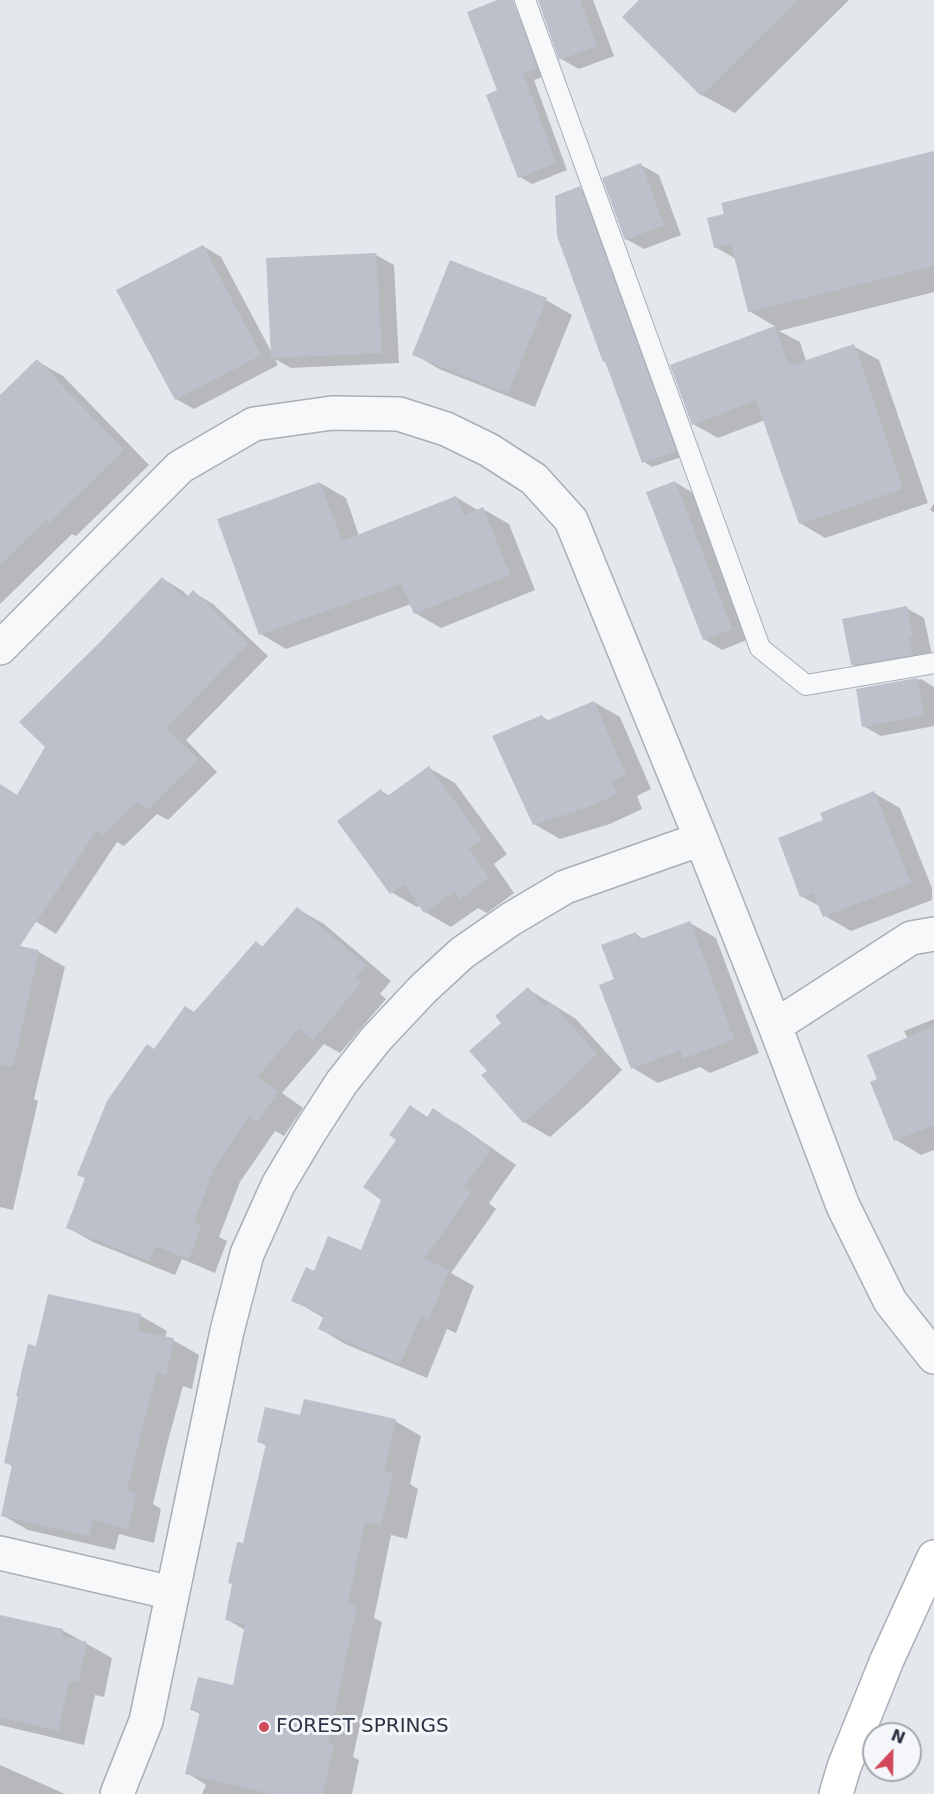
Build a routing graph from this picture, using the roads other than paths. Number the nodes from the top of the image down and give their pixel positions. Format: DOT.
graph roads {
  1 [pos="525,0"];
  2 [pos="0,648"];
  3 [pos="934,663"];
  4 [pos="701,839"];
  5 [pos="934,934"];
  6 [pos="775,1026"];
  7 [pos="934,1358"];
  8 [pos="0,1553"];
  9 [pos="934,1557"];
  10 [pos="172,1593"];
  11 [pos="117,1794"];
  12 [pos="836,1794"];
  1 -- 3 [label="lane"];
  2 -- 4 [label="street"];
  4 -- 6 [label="street"];
  4 -- 10 [label="street"];
  5 -- 6 [label="street"];
  6 -- 7 [label="street"];
  8 -- 10 [label="street"];
  9 -- 12 [label="street"];
  10 -- 11 [label="street"];
}
